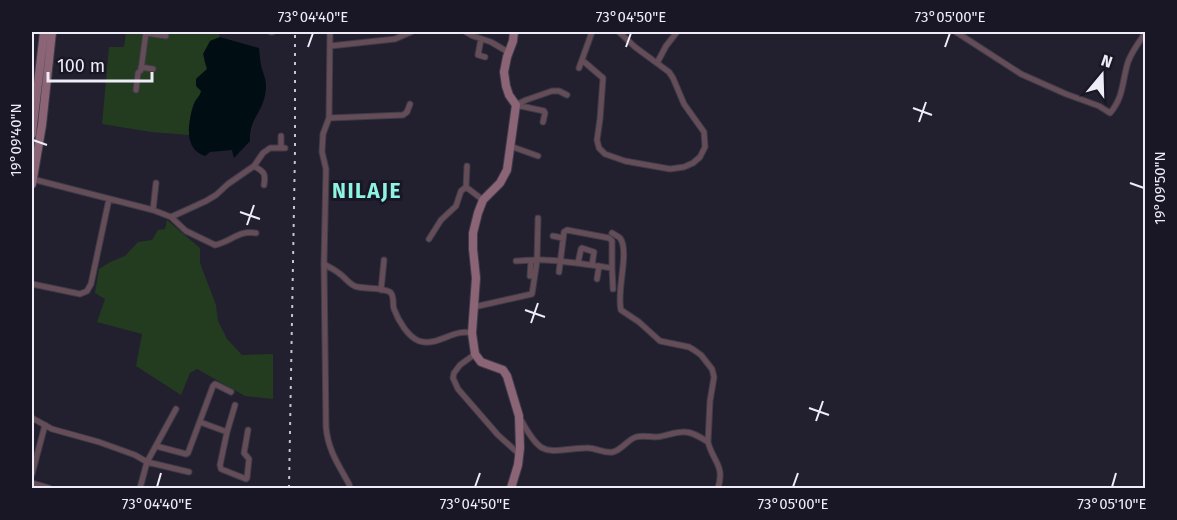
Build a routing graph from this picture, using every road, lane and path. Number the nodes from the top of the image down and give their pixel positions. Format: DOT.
graph roads {
  1 [pos="44,32"];
  2 [pos="52,32"];
  3 [pos="146,32"];
  4 [pos="330,32"];
  5 [pos="411,32"];
  6 [pos="466,32"];
  7 [pos="514,32"];
  8 [pos="591,32"];
  9 [pos="619,32"];
  10 [pos="678,32"];
  11 [pos="684,32"];
  12 [pos="956,32"];
  13 [pos="1145,35"];
  14 [pos="166,36"];
  15 [pos="481,39"];
  16 [pos="330,46"];
  17 [pos="508,52"];
  18 [pos="485,57"];
  19 [pos="582,60"];
  20 [pos="36,63"];
  21 [pos="657,63"];
  22 [pos="141,67"];
  23 [pos="579,68"];
  24 [pos="153,69"];
  25 [pos="136,90"];
  26 [pos="567,95"];
  27 [pos="410,104"];
  28 [pos="516,105"];
  29 [pos="329,118"];
  30 [pos="543,122"];
  31 [pos="32,133"];
  32 [pos="282,136"];
  33 [pos="510,146"];
  34 [pos="538,156"];
  35 [pos="254,166"];
  36 [pos="467,166"];
  37 [pos="32,181"];
  38 [pos="156,183"];
  39 [pos="264,184"];
  40 [pos="466,187"];
  41 [pos="109,199"];
  42 [pos="483,200"];
  43 [pos="153,210"];
  44 [pos="171,217"];
  45 [pos="538,218"];
  46 [pos="256,233"];
  47 [pos="612,233"];
  48 [pos="553,236"];
  49 [pos="563,238"];
  50 [pos="429,239"];
  51 [pos="384,260"];
  52 [pos="516,261"];
  53 [pos="534,261"];
  54 [pos="560,262"];
  55 [pos="578,263"];
  56 [pos="324,264"];
  57 [pos="592,265"];
  58 [pos="599,266"];
  59 [pos="612,267"];
  60 [pos="559,272"];
  61 [pos="530,276"];
  62 [pos="597,279"];
  63 [pos="32,284"];
  64 [pos="613,289"];
  65 [pos="381,290"];
  66 [pos="474,307"];
  67 [pos="472,333"];
  68 [pos="475,354"];
  69 [pos="231,392"];
  70 [pos="235,405"];
  71 [pos="176,409"];
  72 [pos="519,416"];
  73 [pos="32,418"];
  74 [pos="200,422"];
  75 [pos="45,425"];
  76 [pos="248,430"];
  77 [pos="227,432"];
  78 [pos="708,442"];
  79 [pos="156,446"];
  80 [pos="519,454"];
  81 [pos="147,462"];
  82 [pos="189,472"];
  83 [pos="32,474"];
  84 [pos="32,483"];
  85 [pos="49,489"];
  86 [pos="140,489"];
  87 [pos="350,489"];
  88 [pos="511,489"];
  89 [pos="718,489"];
  1 -- 20 [label="street"];
  2 -- 37 [label="street"];
  3 -- 14 [label="street"];
  3 -- 22 [label="street"];
  4 -- 16 [label="street"];
  5 -- 16 [label="street"];
  6 -- 15 [label="street"];
  7 -- 17 [label="street"];
  8 -- 19 [label="street"];
  9 -- 21 [label="street"];
  10 -- 11 [label="street"];
  10 -- 21 [label="street"];
  12 -- 13 [label="street"];
  15 -- 17 [label="street"];
  15 -- 18 [label="street"];
  16 -- 29 [label="street"];
  17 -- 28 [label="street"];
  19 -- 21 [label="street"];
  19 -- 23 [label="street"];
  20 -- 31 [label="street"];
  22 -- 24 [label="street"];
  22 -- 25 [label="street"];
  26 -- 28 [label="street"];
  27 -- 29 [label="street"];
  28 -- 30 [label="street"];
  28 -- 33 [label="street"];
  29 -- 56 [label="street"];
  32 -- 35 [label="street"];
  33 -- 34 [label="street"];
  33 -- 42 [label="street"];
  35 -- 39 [label="street"];
  35 -- 44 [label="street"];
  36 -- 40 [label="street"];
  37 -- 41 [label="street"];
  38 -- 43 [label="street"];
  40 -- 42 [label="street"];
  40 -- 50 [label="street"];
  41 -- 43 [label="street"];
  41 -- 63 [label="street"];
  42 -- 66 [label="street"];
  43 -- 44 [label="street"];
  44 -- 46 [label="street"];
  45 -- 53 [label="street"];
  47 -- 78 [label="street"];
  48 -- 49 [label="street"];
  49 -- 54 [label="street"];
  49 -- 59 [label="street"];
  51 -- 65 [label="street"];
  52 -- 53 [label="street"];
  53 -- 54 [label="street"];
  53 -- 61 [label="street"];
  53 -- 66 [label="street"];
  54 -- 55 [label="street"];
  54 -- 60 [label="street"];
  55 -- 57 [label="street"];
  55 -- 57 [label="street"];
  56 -- 65 [label="street"];
  56 -- 87 [label="street"];
  57 -- 58 [label="street"];
  58 -- 59 [label="street"];
  58 -- 62 [label="street"];
  59 -- 64 [label="street"];
  65 -- 67 [label="street"];
  66 -- 67 [label="street"];
  67 -- 68 [label="street"];
  68 -- 72 [label="street"];
  68 -- 80 [label="street"];
  69 -- 74 [label="street"];
  70 -- 77 [label="street"];
  71 -- 79 [label="street"];
  72 -- 78 [label="street"];
  72 -- 80 [label="street"];
  73 -- 75 [label="street"];
  74 -- 77 [label="street"];
  74 -- 79 [label="street"];
  75 -- 81 [label="street"];
  75 -- 83 [label="street"];
  76 -- 77 [label="street"];
  78 -- 89 [label="street"];
  79 -- 81 [label="street"];
  80 -- 88 [label="street"];
  81 -- 82 [label="street"];
  81 -- 86 [label="street"];
  84 -- 85 [label="street"];
}
